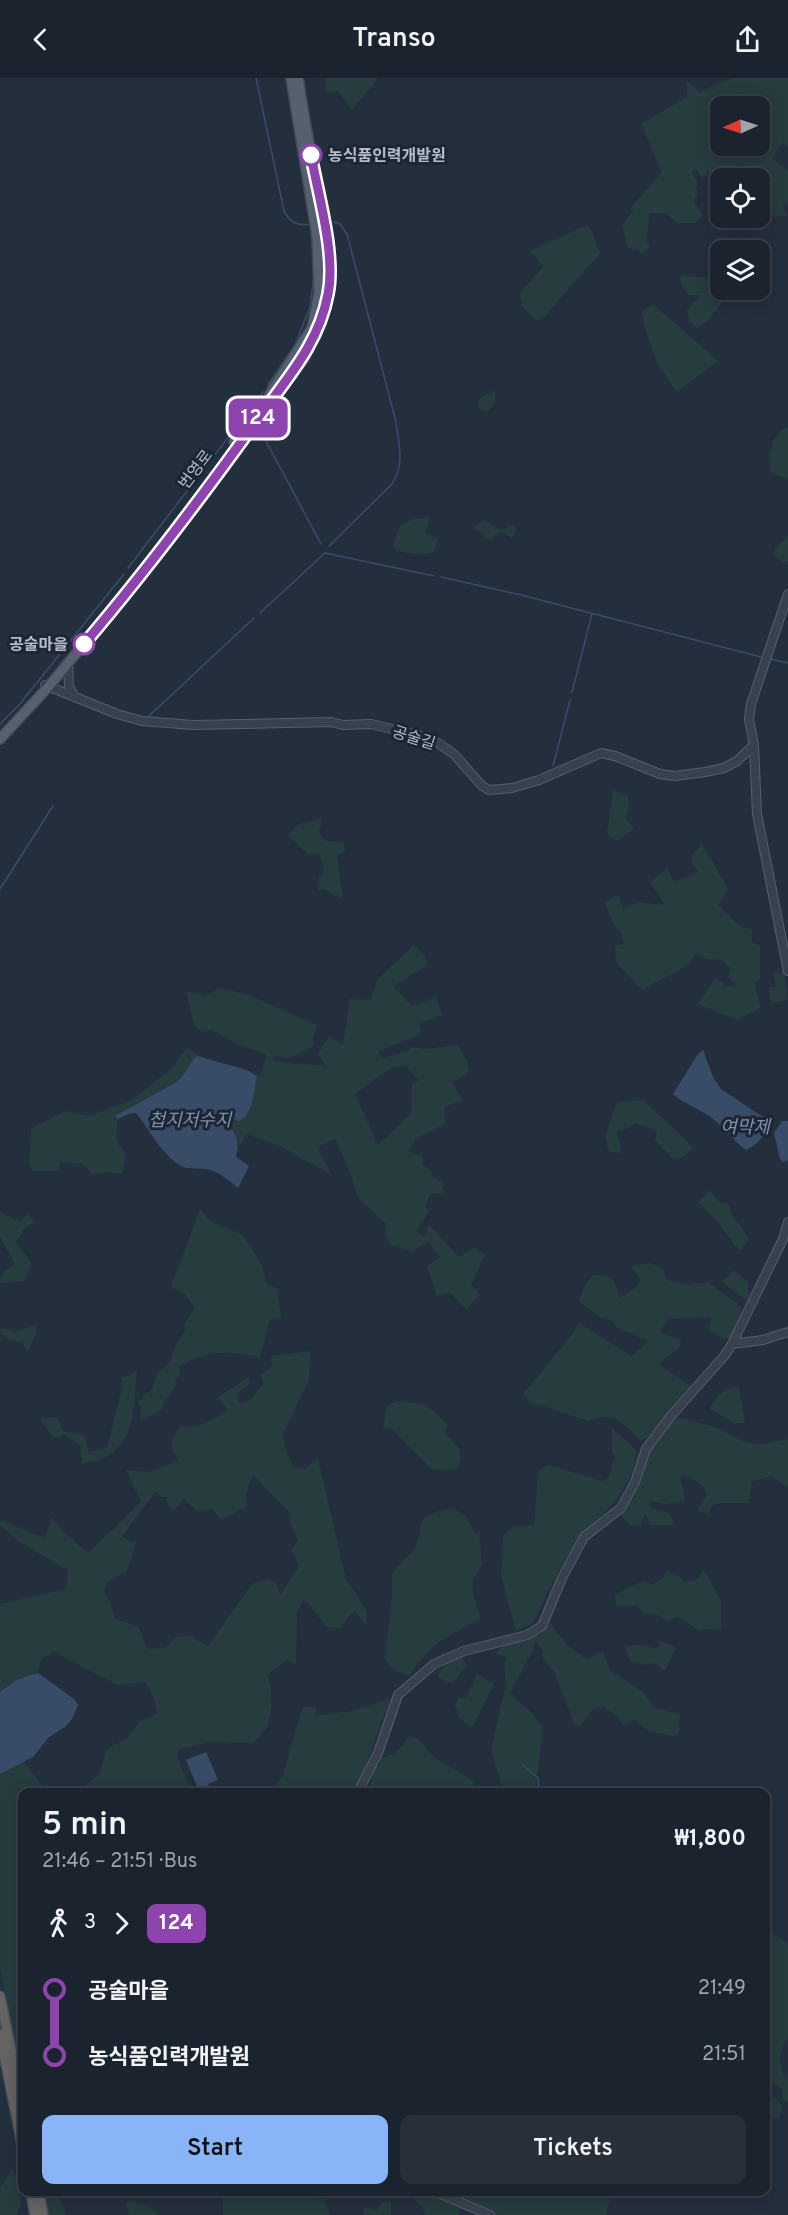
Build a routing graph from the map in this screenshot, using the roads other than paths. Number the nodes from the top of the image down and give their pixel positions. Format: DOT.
graph roads {
  1 [pos="291,78"];
  2 [pos="298,78"];
  3 [pos="788,594"];
  4 [pos="68,662"];
  5 [pos="47,685"];
  6 [pos="75,698"];
  7 [pos="0,732"];
  8 [pos="0,739"];
  9 [pos="754,745"];
  10 [pos="788,971"];
  11 [pos="788,1222"];
  12 [pos="788,1332"];
  13 [pos="732,1344"];
  14 [pos="360,1788"];
  15 [pos="0,1996"];
  16 [pos="0,2034"];
  17 [pos="18,2084"];
  18 [pos="18,2124"];
  19 [pos="32,2196"];
  20 [pos="40,2196"];
  21 [pos="445,2196"];
  22 [pos="35,2215"];
  23 [pos="43,2215"];
  24 [pos="490,2215"];
  1 -- 5 [label="main road, 번영로"];
  2 -- 4 [label="main road, 번영로"];
  3 -- 9 [label="street"];
  4 -- 5 [label="main road, 번영로"];
  4 -- 6 [label="street"];
  5 -- 6 [label="street, 공술길"];
  5 -- 7 [label="main road, 번영로"];
  5 -- 8 [label="main road, 번영로"];
  6 -- 9 [label="street, 공술길"];
  9 -- 10 [label="street"];
  11 -- 13 [label="street"];
  12 -- 13 [label="street"];
  13 -- 14 [label="street"];
  15 -- 17 [label="highway"];
  16 -- 18 [label="highway"];
  19 -- 22 [label="highway"];
  20 -- 23 [label="highway"];
  21 -- 24 [label="street"];
}
